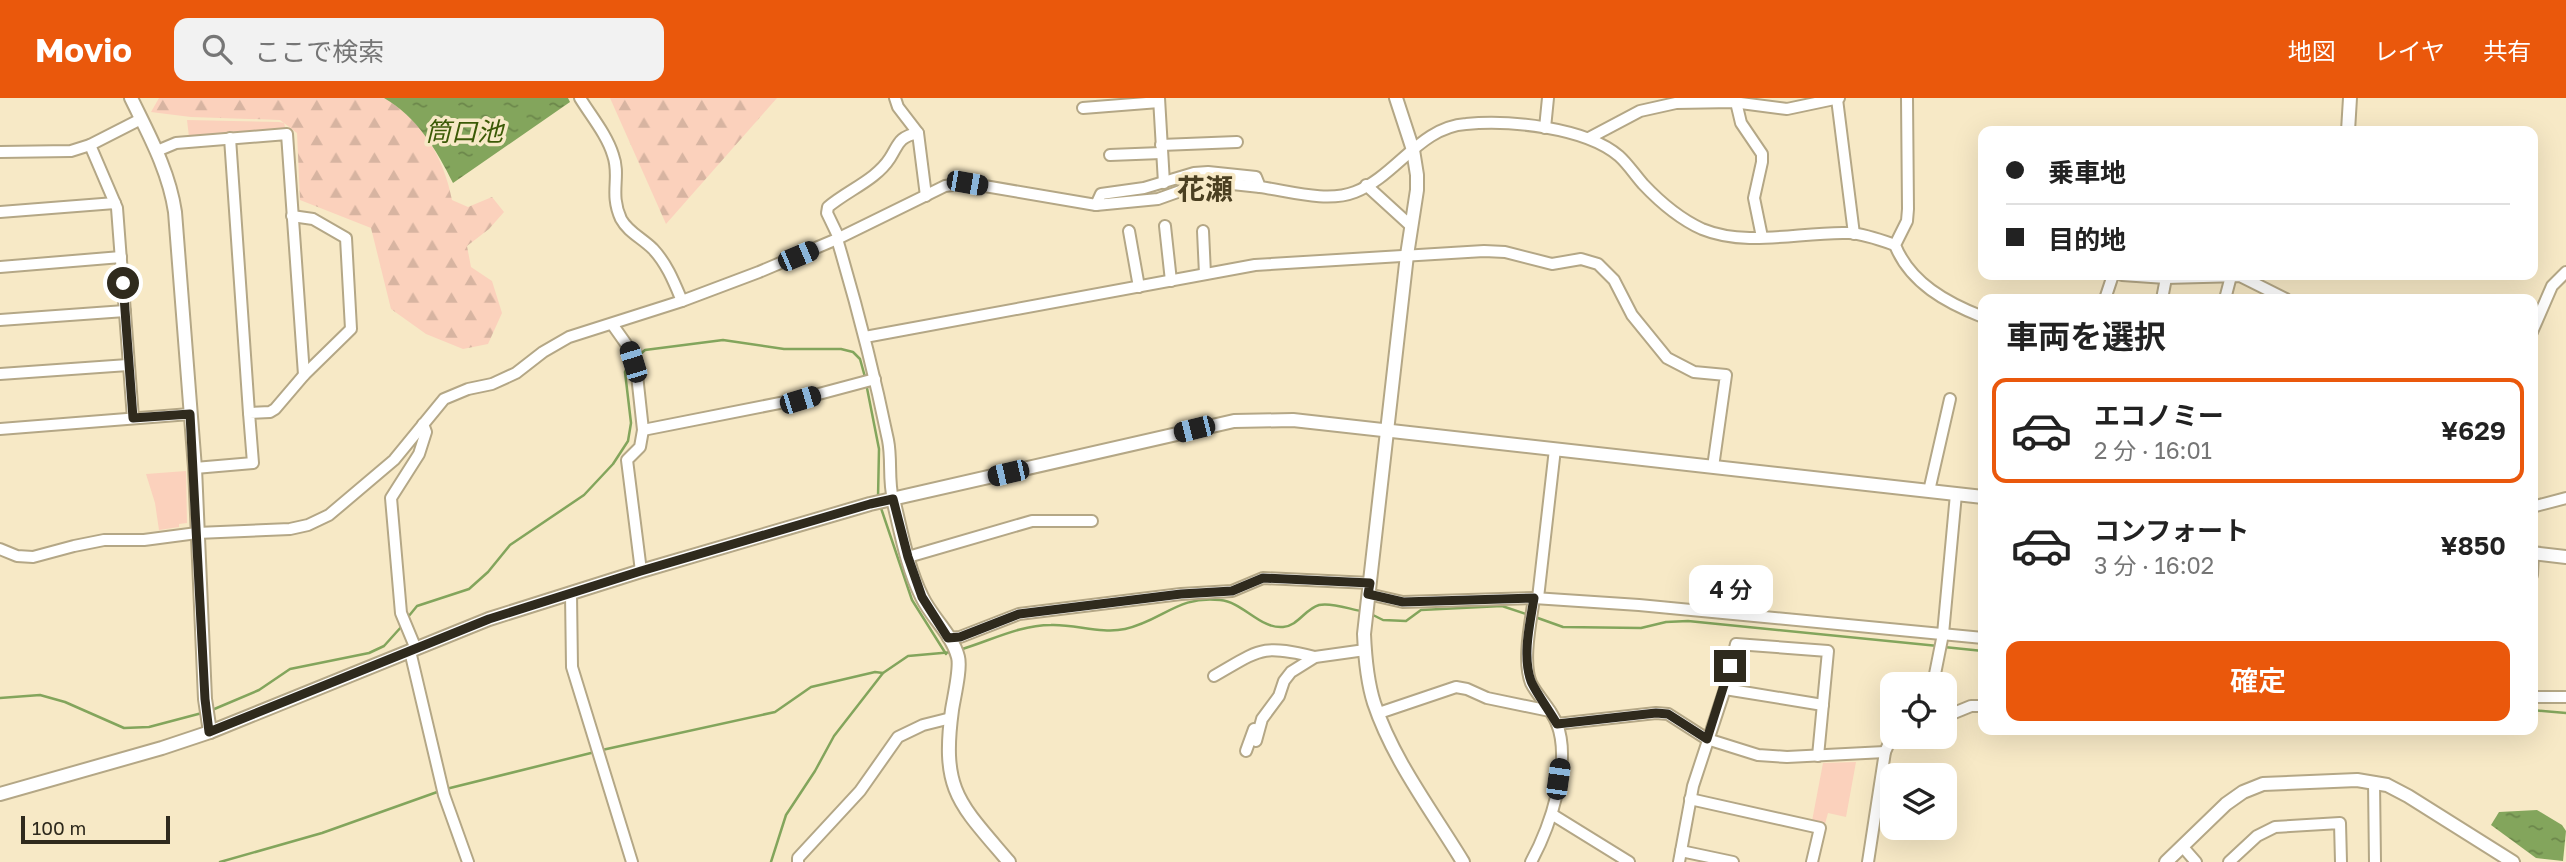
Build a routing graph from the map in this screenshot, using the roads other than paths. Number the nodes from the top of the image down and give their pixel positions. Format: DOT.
graph roads {
  1 [pos="131,98"];
  2 [pos="580,98"];
  3 [pos="895,98"];
  4 [pos="1396,98"];
  5 [pos="1548,98"];
  6 [pos="1838,98"];
  7 [pos="1907,98"];
  8 [pos="2350,98"];
  9 [pos="1159,100"];
  10 [pos="1105,102"];
  11 [pos="1737,102"];
  12 [pos="1083,108"];
  13 [pos="141,119"];
  14 [pos="2348,126"];
  15 [pos="1545,128"];
  16 [pos="918,133"];
  17 [pos="230,138"];
  18 [pos="1589,138"];
  19 [pos="1237,142"];
  20 [pos="90,145"];
  21 [pos="1161,149"];
  22 [pos="1413,150"];
  23 [pos="157,151"];
  24 [pos="0,152"];
  25 [pos="1110,155"];
  26 [pos="1164,183"];
  27 [pos="1366,185"];
  28 [pos="1260,187"];
  29 [pos="926,197"];
  30 [pos="116,203"];
  31 [pos="1096,205"];
  32 [pos="0,212"];
  33 [pos="292,216"];
  34 [pos="1166,226"];
  35 [pos="1411,226"];
  36 [pos="1129,230"];
  37 [pos="1203,230"];
  38 [pos="1854,234"];
  39 [pos="1762,237"];
  40 [pos="838,238"];
  41 [pos="1895,245"];
  42 [pos="1407,255"];
  43 [pos="121,257"];
  44 [pos="0,267"];
  45 [pos="2566,272"];
  46 [pos="1205,274"];
  47 [pos="2248,280"];
  48 [pos="1171,281"];
  49 [pos="1139,287"];
  50 [pos="2276,294"];
  51 [pos="682,301"];
  52 [pos="125,311"];
  53 [pos="1978,315"];
  54 [pos="2538,318"];
  55 [pos="0,320"];
  56 [pos="612,324"];
  57 [pos="865,337"];
  58 [pos="128,365"];
  59 [pos="0,374"];
  60 [pos="304,375"];
  61 [pos="874,379"];
  62 [pos="1950,399"];
  63 [pos="249,413"];
  64 [pos="190,414"];
  65 [pos="133,418"];
  66 [pos="423,424"];
  67 [pos="0,429"];
  68 [pos="643,430"];
  69 [pos="1387,430"];
  70 [pos="1555,449"];
  71 [pos="1713,467"];
  72 [pos="195,468"];
  73 [pos="1930,491"];
  74 [pos="1956,494"];
  75 [pos="1978,496"];
  76 [pos="2566,498"];
  77 [pos="890,500"];
  78 [pos="2538,505"];
  79 [pos="1092,521"];
  80 [pos="197,533"];
  81 [pos="0,549"];
  82 [pos="2538,553"];
  83 [pos="2566,556"];
  84 [pos="908,557"];
  85 [pos="641,571"];
  86 [pos="571,594"];
  87 [pos="1536,598"];
  88 [pos="1368,600"];
  89 [pos="1942,637"];
  90 [pos="1978,638"];
  91 [pos="954,648"];
  92 [pos="413,650"];
  93 [pos="1365,650"];
  94 [pos="1315,657"];
  95 [pos="1935,672"];
  96 [pos="1214,677"];
  97 [pos="1725,689"];
  98 [pos="2538,696"];
  99 [pos="2566,697"];
  100 [pos="1823,705"];
  101 [pos="1978,706"];
  102 [pos="1550,711"];
  103 [pos="1957,712"];
  104 [pos="1378,713"];
  105 [pos="951,718"];
  106 [pos="1262,719"];
  107 [pos="1557,724"];
  108 [pos="209,732"];
  109 [pos="1707,739"];
  110 [pos="1256,741"];
  111 [pos="1886,749"];
  112 [pos="1246,751"];
  113 [pos="1885,752"];
  114 [pos="1818,756"];
  115 [pos="2374,782"];
  116 [pos="0,794"];
  117 [pos="1690,799"];
  118 [pos="1553,815"];
  119 [pos="2182,846"];
  120 [pos="1680,857"];
  121 [pos="468,862"];
  122 [pos="632,862"];
  123 [pos="798,862"];
  124 [pos="1009,862"];
  125 [pos="1463,862"];
  126 [pos="1531,862"];
  127 [pos="1629,862"];
  128 [pos="1733,862"];
  129 [pos="1812,862"];
  130 [pos="1868,862"];
  131 [pos="2166,862"];
  132 [pos="2196,862"];
  133 [pos="2229,862"];
  134 [pos="2341,862"];
  135 [pos="2375,862"];
  136 [pos="2513,862"];
  1 -- 13 [label="street"];
  2 -- 51 [label="street"];
  3 -- 16 [label="street"];
  4 -- 22 [label="street"];
  5 -- 15 [label="street"];
  6 -- 11 [label="street"];
  6 -- 38 [label="street"];
  7 -- 41 [label="street"];
  8 -- 14 [label="street"];
  9 -- 10 [label="street"];
  9 -- 21 [label="street"];
  10 -- 12 [label="street"];
  11 -- 18 [label="street"];
  11 -- 39 [label="street"];
  13 -- 20 [label="street"];
  13 -- 23 [label="street"];
  15 -- 18 [label="street"];
  15 -- 22 [label="street"];
  16 -- 29 [label="street"];
  16 -- 40 [label="street"];
  17 -- 23 [label="street"];
  17 -- 33 [label="street"];
  17 -- 63 [label="street"];
  18 -- 39 [label="street"];
  19 -- 21 [label="street"];
  20 -- 24 [label="street"];
  20 -- 30 [label="street"];
  21 -- 25 [label="street"];
  21 -- 26 [label="street"];
  22 -- 27 [label="street"];
  22 -- 35 [label="street"];
  23 -- 64 [label="street"];
  26 -- 28 [label="street"];
  26 -- 31 [label="street"];
  27 -- 28 [label="street"];
  27 -- 35 [label="street"];
  28 -- 31 [label="street"];
  29 -- 31 [label="street"];
  29 -- 40 [label="street"];
  30 -- 32 [label="street"];
  30 -- 43 [label="street"];
  33 -- 60 [label="street"];
  33 -- 60 [label="street"];
  34 -- 48 [label="street"];
  35 -- 42 [label="street"];
  36 -- 49 [label="street"];
  37 -- 46 [label="street"];
  38 -- 39 [label="street"];
  38 -- 41 [label="street"];
  40 -- 51 [label="street"];
  40 -- 57 [label="street"];
  41 -- 53 [label="street"];
  42 -- 46 [label="street"];
  42 -- 69 [label="street"];
  42 -- 71 [label="street"];
  43 -- 44 [label="street"];
  43 -- 52 [label="street"];
  45 -- 54 [label="street"];
  46 -- 48 [label="street"];
  47 -- 50 [label="street"];
  48 -- 49 [label="street"];
  49 -- 57 [label="street"];
  51 -- 56 [label="street"];
  52 -- 55 [label="street"];
  52 -- 58 [label="street"];
  56 -- 66 [label="street"];
  56 -- 68 [label="street"];
  57 -- 61 [label="street"];
  58 -- 59 [label="street"];
  58 -- 65 [label="street"];
  60 -- 63 [label="street"];
  61 -- 68 [label="street"];
  61 -- 77 [label="street"];
  62 -- 73 [label="street"];
  63 -- 72 [label="street"];
  64 -- 65 [label="street"];
  64 -- 72 [label="street"];
  65 -- 67 [label="street"];
  66 -- 80 [label="street"];
  66 -- 92 [label="street"];
  68 -- 85 [label="street"];
  69 -- 70 [label="street"];
  69 -- 77 [label="street"];
  69 -- 88 [label="street"];
  70 -- 71 [label="street"];
  70 -- 87 [label="street"];
  71 -- 73 [label="street"];
  72 -- 80 [label="street"];
  73 -- 74 [label="street"];
  74 -- 75 [label="street"];
  74 -- 89 [label="street"];
  76 -- 78 [label="street"];
  77 -- 84 [label="street"];
  77 -- 85 [label="street"];
  79 -- 84 [label="street"];
  80 -- 81 [label="street"];
  80 -- 108 [label="street"];
  82 -- 83 [label="street"];
  84 -- 91 [label="street"];
  85 -- 86 [label="street"];
  86 -- 92 [label="street"];
  86 -- 122 [label="street"];
  87 -- 88 [label="street"];
  87 -- 89 [label="street"];
  87 -- 102 [label="street"];
  88 -- 91 [label="street"];
  88 -- 93 [label="street"];
  89 -- 90 [label="street"];
  89 -- 95 [label="street"];
  91 -- 105 [label="street"];
  92 -- 108 [label="street"];
  92 -- 121 [label="street"];
  93 -- 94 [label="street"];
  93 -- 104 [label="street"];
  94 -- 96 [label="street"];
  94 -- 106 [label="street"];
  97 -- 100 [label="street"];
  97 -- 100 [label="street"];
  97 -- 109 [label="street"];
  98 -- 99 [label="street"];
  100 -- 114 [label="street"];
  101 -- 103 [label="street"];
  102 -- 104 [label="street"];
  102 -- 107 [label="street"];
  104 -- 125 [label="street"];
  105 -- 123 [label="street"];
  105 -- 124 [label="street"];
  106 -- 110 [label="street"];
  106 -- 112 [label="street"];
  107 -- 109 [label="street"];
  107 -- 118 [label="street"];
  108 -- 116 [label="street"];
  109 -- 114 [label="street"];
  109 -- 117 [label="street"];
  111 -- 113 [label="street"];
  113 -- 114 [label="street"];
  113 -- 130 [label="street"];
  115 -- 119 [label="street"];
  115 -- 135 [label="street"];
  115 -- 136 [label="street"];
  117 -- 120 [label="street"];
  117 -- 129 [label="street"];
  118 -- 126 [label="street"];
  118 -- 127 [label="street"];
  119 -- 131 [label="street"];
  119 -- 132 [label="street"];
  120 -- 128 [label="street"];
  133 -- 134 [label="street"];
}
